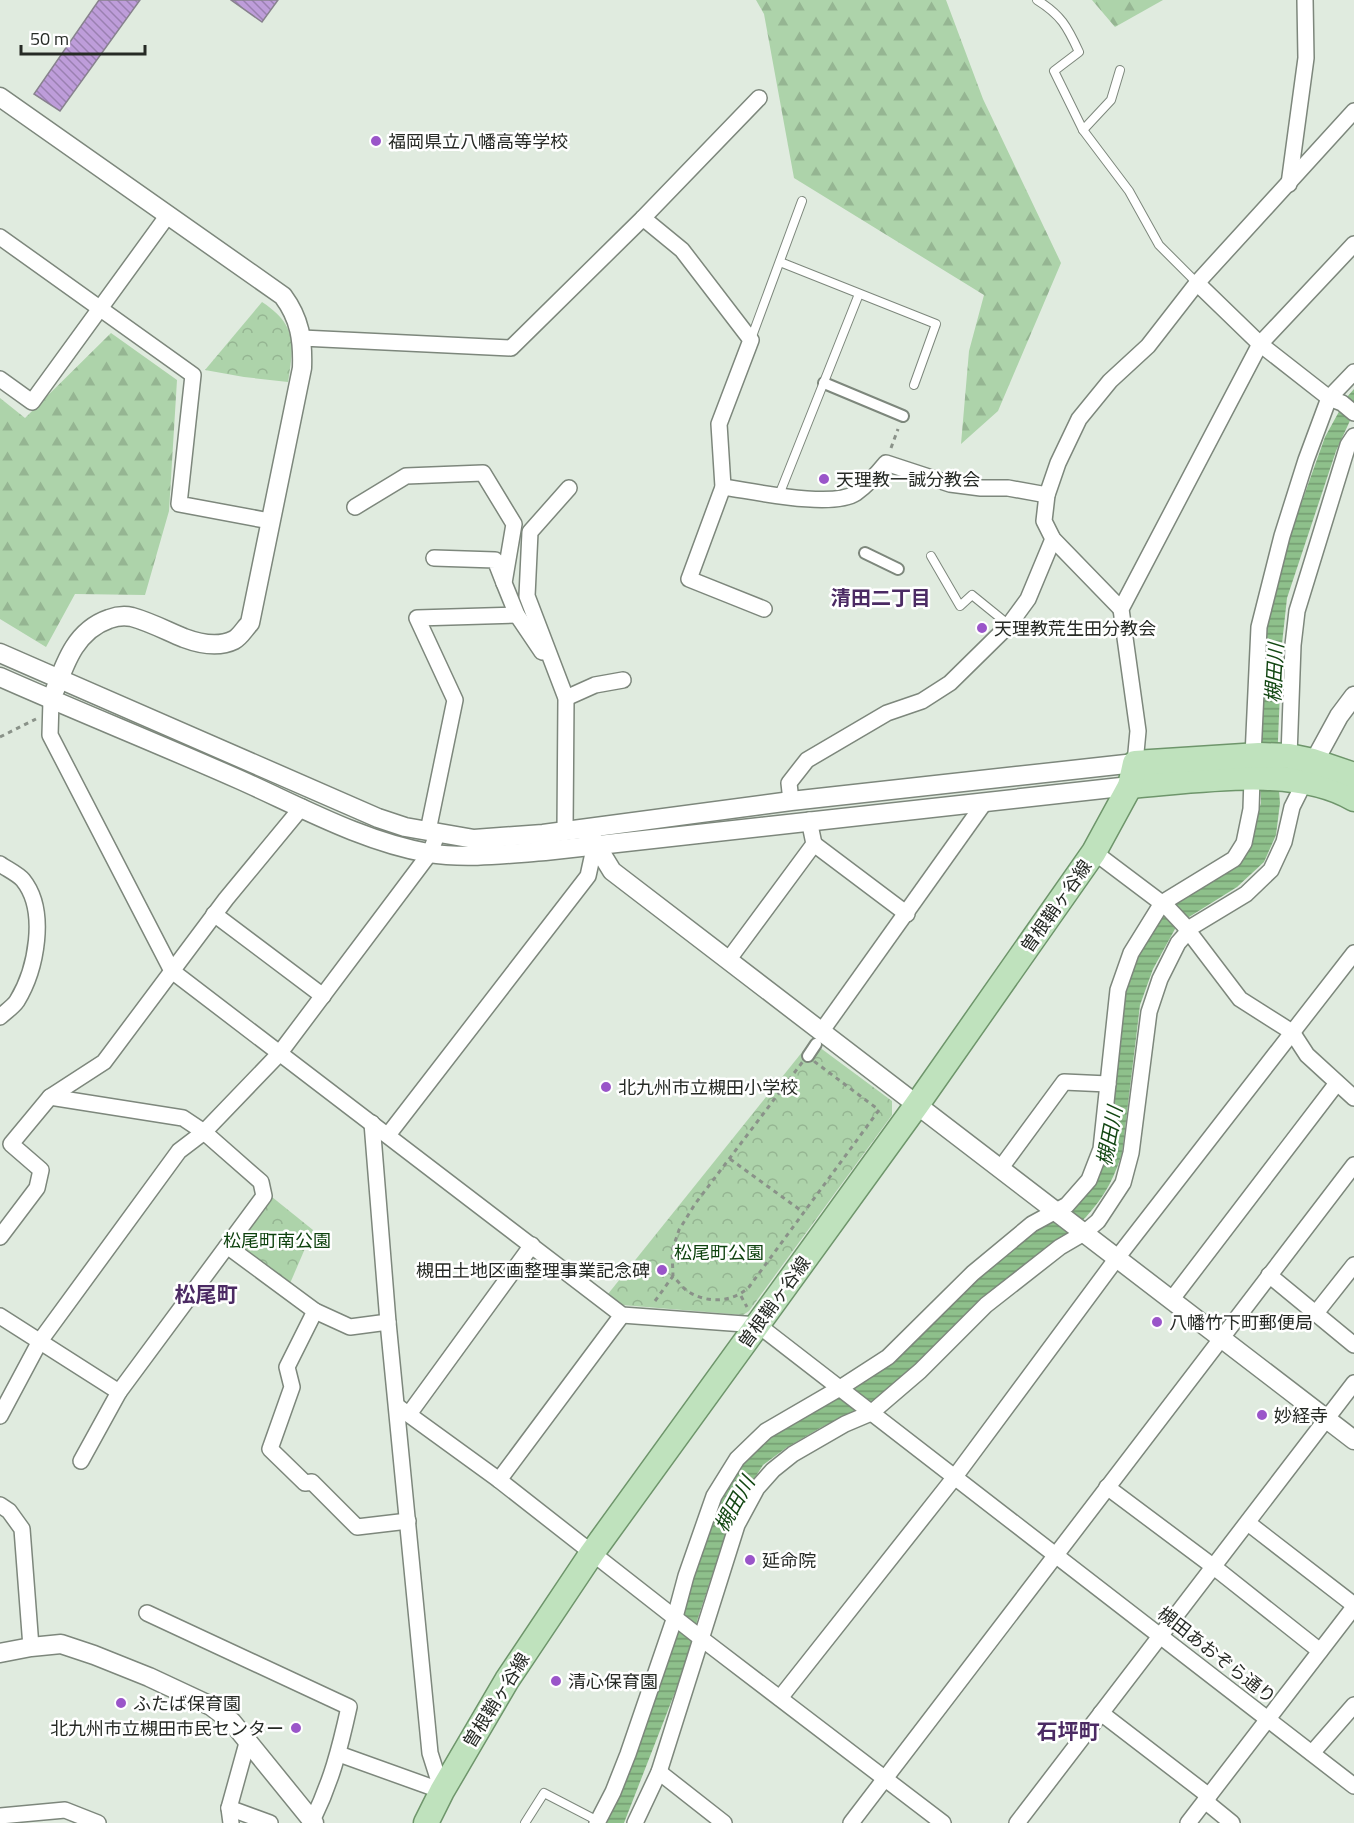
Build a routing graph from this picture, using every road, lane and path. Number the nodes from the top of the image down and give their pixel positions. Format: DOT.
graph roads {
  1 [pos="1037,0"];
  2 [pos="1305,0"];
  3 [pos="1120,70"];
  4 [pos="0,97"];
  5 [pos="759,98"];
  6 [pos="1354,111"];
  7 [pos="1083,130"];
  8 [pos="1289,184"];
  9 [pos="802,201"];
  10 [pos="168,215"];
  11 [pos="643,218"];
  12 [pos="0,237"];
  13 [pos="1354,244"];
  14 [pos="780,262"];
  15 [pos="1197,283"];
  16 [pos="860,294"];
  17 [pos="100,308"];
  18 [pos="302,338"];
  19 [pos="751,340"];
  20 [pos="1260,344"];
  21 [pos="1354,372"];
  22 [pos="0,379"];
  23 [pos="824,383"];
  24 [pos="914,385"];
  25 [pos="1335,401"];
  26 [pos="1354,413"];
  27 [pos="903,416"];
  28 [pos="1354,436"];
  29 [pos="723,487"];
  30 [pos="569,488"];
  31 [pos="779,495"];
  32 [pos="1047,495"];
  33 [pos="355,507"];
  34 [pos="270,521"];
  35 [pos="1053,539"];
  36 [pos="865,552"];
  37 [pos="931,556"];
  38 [pos="434,558"];
  39 [pos="898,569"];
  40 [pos="504,583"];
  41 [pos="764,609"];
  42 [pos="1121,609"];
  43 [pos="517,615"];
  44 [pos="1009,625"];
  45 [pos="0,653"];
  46 [pos="556,672"];
  47 [pos="0,677"];
  48 [pos="59,679"];
  49 [pos="623,680"];
  50 [pos="1354,696"];
  51 [pos="566,698"];
  52 [pos="51,705"];
  53 [pos="0,737"];
  54 [pos="1136,762"];
  55 [pos="1256,766"];
  56 [pos="1298,769"];
  57 [pos="1354,775"];
  58 [pos="1130,786"];
  59 [pos="1354,799"];
  60 [pos="790,801"];
  61 [pos="985,802"];
  62 [pos="302,807"];
  63 [pos="809,820"];
  64 [pos="433,831"];
  65 [pos="565,831"];
  66 [pos="591,836"];
  67 [pos="814,844"];
  68 [pos="1094,852"];
  69 [pos="430,853"];
  70 [pos="0,864"];
  71 [pos="1164,905"];
  72 [pos="214,914"];
  73 [pos="907,914"];
  74 [pos="1186,927"];
  75 [pos="1354,953"];
  76 [pos="729,959"];
  77 [pos="172,971"];
  78 [pos="323,996"];
  79 [pos="0,1017"];
  80 [pos="1292,1032"];
  81 [pos="818,1038"];
  82 [pos="279,1054"];
  83 [pos="808,1056"];
  84 [pos="1336,1083"];
  85 [pos="1108,1084"];
  86 [pos="50,1097"];
  87 [pos="1354,1098"];
  88 [pos="916,1106"];
  89 [pos="372,1124"];
  90 [pos="204,1132"];
  91 [pos="388,1135"];
  92 [pos="730,1159"];
  93 [pos="1000,1169"];
  94 [pos="1352,1174"];
  95 [pos="804,1212"];
  96 [pos="1058,1212"];
  97 [pos="1080,1230"];
  98 [pos="0,1237"];
  99 [pos="532,1245"];
  100 [pos="227,1246"];
  101 [pos="1117,1258"];
  102 [pos="1354,1265"];
  103 [pos="1269,1275"];
  104 [pos="673,1276"];
  105 [pos="741,1296"];
  106 [pos="1172,1299"];
  107 [pos="315,1311"];
  108 [pos="1316,1313"];
  109 [pos="622,1315"];
  110 [pos="645,1315"];
  111 [pos="0,1316"];
  112 [pos="753,1318"];
  113 [pos="388,1322"];
  114 [pos="1221,1338"];
  115 [pos="40,1341"];
  116 [pos="1354,1345"];
  117 [pos="1354,1383"];
  118 [pos="843,1391"];
  119 [pos="119,1392"];
  120 [pos="403,1410"];
  121 [pos="868,1411"];
  122 [pos="0,1416"];
  123 [pos="1328,1419"];
  124 [pos="1354,1440"];
  125 [pos="81,1461"];
  126 [pos="954,1478"];
  127 [pos="500,1480"];
  128 [pos="1107,1487"];
  129 [pos="0,1505"];
  130 [pos="408,1521"];
  131 [pos="1248,1523"];
  132 [pos="592,1553"];
  133 [pos="1055,1556"];
  134 [pos="1214,1567"];
  135 [pos="1354,1606"];
  136 [pos="147,1613"];
  137 [pos="675,1617"];
  138 [pos="1160,1636"];
  139 [pos="702,1638"];
  140 [pos="31,1647"];
  141 [pos="1320,1651"];
  142 [pos="0,1653"];
  143 [pos="780,1698"];
  144 [pos="1354,1705"];
  145 [pos="1101,1713"];
  146 [pos="1268,1720"];
  147 [pos="248,1743"];
  148 [pos="1312,1753"];
  149 [pos="339,1754"];
  150 [pos="659,1772"];
  151 [pos="885,1779"];
  152 [pos="1354,1786"];
  153 [pos="442,1791"];
  154 [pos="1207,1799"];
  155 [pos="230,1815"];
  156 [pos="0,1816"];
  157 [pos="313,1822"];
  158 [pos="598,1822"];
  159 [pos="98,1823"];
  160 [pos="270,1823"];
  161 [pos="426,1823"];
  162 [pos="525,1823"];
  163 [pos="634,1823"];
  164 [pos="724,1823"];
  165 [pos="851,1823"];
  166 [pos="943,1823"];
  167 [pos="1017,1823"];
  168 [pos="1188,1823"];
  169 [pos="1232,1823"];
  1 -- 7 [label="lane"];
  2 -- 8 [label="street"];
  3 -- 7 [label="lane"];
  4 -- 10 [label="street"];
  5 -- 11 [label="street"];
  6 -- 8 [label="street"];
  7 -- 15 [label="lane"];
  8 -- 15 [label="street"];
  9 -- 14 [label="lane"];
  10 -- 17 [label="street"];
  10 -- 18 [label="street"];
  11 -- 18 [label="street"];
  11 -- 19 [label="street"];
  12 -- 17 [label="street"];
  13 -- 20 [label="street"];
  14 -- 16 [label="lane"];
  14 -- 19 [label="lane"];
  15 -- 20 [label="street"];
  15 -- 32 [label="street"];
  16 -- 23 [label="lane"];
  16 -- 24 [label="lane"];
  17 -- 22 [label="street"];
  17 -- 34 [label="street"];
  18 -- 34 [label="street"];
  19 -- 29 [label="street"];
  20 -- 25 [label="street"];
  20 -- 42 [label="street"];
  21 -- 25 [label="street"];
  23 -- 27 [label="street"];
  23 -- 31 [label="lane"];
  25 -- 26 [label="street"];
  25 -- 55 [label="street"];
  28 -- 56 [label="street"];
  29 -- 31 [label="street"];
  29 -- 41 [label="street"];
  30 -- 46 [label="street"];
  31 -- 32 [label="street"];
  32 -- 35 [label="street"];
  33 -- 40 [label="street"];
  34 -- 48 [label="street"];
  35 -- 42 [label="street"];
  35 -- 44 [label="street"];
  36 -- 39 [label="street"];
  37 -- 44 [label="lane"];
  38 -- 40 [label="street"];
  40 -- 43 [label="street"];
  42 -- 54 [label="street"];
  43 -- 46 [label="street"];
  43 -- 64 [label="street"];
  44 -- 60 [label="street"];
  45 -- 48 [label="street"];
  46 -- 51 [label="street"];
  47 -- 52 [label="street"];
  48 -- 52 [label="street"];
  48 -- 64 [label="street"];
  49 -- 51 [label="street"];
  50 -- 56 [label="street"];
  51 -- 65 [label="street"];
  52 -- 53 [label="path"];
  52 -- 62 [label="street"];
  52 -- 77 [label="street"];
  54 -- 55 [label="main road"];
  54 -- 58 [label="main road, 曽根鞘ヶ谷線"];
  54 -- 60 [label="street"];
  55 -- 56 [label="main road"];
  55 -- 58 [label="main road"];
  55 -- 71 [label="street"];
  56 -- 57 [label="main road"];
  56 -- 59 [label="main road"];
  56 -- 74 [label="street"];
  58 -- 61 [label="street"];
  58 -- 68 [label="main road, 曽根鞘ヶ谷線"];
  60 -- 66 [label="street"];
  61 -- 63 [label="street"];
  61 -- 73 [label="street"];
  62 -- 69 [label="street"];
  62 -- 72 [label="street"];
  63 -- 66 [label="street"];
  63 -- 67 [label="street"];
  64 -- 65 [label="street"];
  64 -- 69 [label="street"];
  65 -- 66 [label="street"];
  66 -- 69 [label="street"];
  66 -- 76 [label="street"];
  66 -- 91 [label="street"];
  67 -- 73 [label="street"];
  67 -- 76 [label="street"];
  68 -- 71 [label="street"];
  68 -- 88 [label="main road, 曽根鞘ヶ谷線"];
  69 -- 78 [label="street"];
  70 -- 79 [label="street"];
  71 -- 74 [label="street"];
  71 -- 85 [label="street"];
  72 -- 77 [label="street"];
  72 -- 78 [label="street"];
  73 -- 81 [label="street"];
  74 -- 80 [label="street"];
  74 -- 97 [label="street"];
  75 -- 80 [label="street"];
  76 -- 81 [label="street"];
  77 -- 82 [label="street"];
  77 -- 86 [label="street"];
  78 -- 82 [label="street"];
  80 -- 84 [label="street"];
  80 -- 101 [label="street"];
  81 -- 83 [label="street"];
  81 -- 88 [label="street"];
  82 -- 89 [label="street"];
  82 -- 90 [label="street"];
  83 -- 92 [label="path"];
  83 -- 95 [label="path"];
  84 -- 87 [label="street"];
  84 -- 106 [label="street"];
  85 -- 93 [label="street"];
  85 -- 96 [label="street"];
  86 -- 90 [label="street"];
  86 -- 98 [label="street"];
  88 -- 93 [label="street"];
  88 -- 112 [label="main road, 曽根鞘ヶ谷線"];
  89 -- 91 [label="street"];
  89 -- 113 [label="street"];
  90 -- 100 [label="street"];
  90 -- 115 [label="street"];
  91 -- 99 [label="street"];
  92 -- 95 [label="path"];
  92 -- 104 [label="path"];
  93 -- 96 [label="street"];
  94 -- 103 [label="street"];
  95 -- 105 [label="path"];
  96 -- 97 [label="street"];
  96 -- 118 [label="street"];
  97 -- 101 [label="street"];
  97 -- 121 [label="street"];
  99 -- 109 [label="street"];
  99 -- 120 [label="street"];
  100 -- 107 [label="street"];
  100 -- 119 [label="street"];
  101 -- 106 [label="street"];
  101 -- 126 [label="street"];
  102 -- 108 [label="street"];
  103 -- 108 [label="street"];
  103 -- 114 [label="street"];
  104 -- 105 [label="path"];
  104 -- 110 [label="path"];
  105 -- 112 [label="path"];
  106 -- 114 [label="street"];
  107 -- 113 [label="street"];
  107 -- 130 [label="street"];
  108 -- 116 [label="street"];
  109 -- 110 [label="street"];
  109 -- 127 [label="street"];
  110 -- 112 [label="street"];
  111 -- 115 [label="street"];
  112 -- 118 [label="street"];
  112 -- 132 [label="main road, 曽根鞘ヶ谷線"];
  113 -- 120 [label="street"];
  114 -- 123 [label="street"];
  114 -- 128 [label="street"];
  115 -- 119 [label="street"];
  115 -- 122 [label="street"];
  117 -- 123 [label="street"];
  118 -- 121 [label="street, 槻田あおぞら通り"];
  118 -- 137 [label="street"];
  119 -- 125 [label="street"];
  120 -- 127 [label="street"];
  120 -- 130 [label="street"];
  121 -- 126 [label="street, 槻田あおぞら通り"];
  121 -- 139 [label="street"];
  123 -- 124 [label="street"];
  123 -- 131 [label="street"];
  126 -- 133 [label="street, 槻田あおぞら通り"];
  126 -- 143 [label="street"];
  127 -- 132 [label="street"];
  128 -- 133 [label="street"];
  128 -- 134 [label="street"];
  129 -- 140 [label="street"];
  130 -- 153 [label="street"];
  131 -- 134 [label="street"];
  131 -- 135 [label="street"];
  132 -- 137 [label="street"];
  132 -- 153 [label="main road, 曽根鞘ヶ谷線"];
  133 -- 138 [label="street, 槻田あおぞら通り"];
  133 -- 151 [label="street"];
  134 -- 138 [label="street"];
  134 -- 141 [label="street"];
  135 -- 141 [label="street"];
  136 -- 149 [label="street"];
  137 -- 139 [label="street"];
  137 -- 158 [label="street"];
  138 -- 145 [label="street"];
  138 -- 146 [label="street, 槻田あおぞら通り"];
  139 -- 143 [label="street"];
  139 -- 150 [label="street"];
  140 -- 142 [label="street"];
  140 -- 147 [label="street"];
  141 -- 146 [label="street"];
  143 -- 151 [label="street"];
  144 -- 148 [label="street"];
  145 -- 154 [label="street"];
  145 -- 167 [label="street"];
  146 -- 148 [label="street, 槻田あおぞら通り"];
  146 -- 154 [label="street"];
  147 -- 155 [label="street"];
  147 -- 157 [label="street"];
  148 -- 152 [label="street, 槻田あおぞら通り"];
  149 -- 153 [label="street"];
  149 -- 157 [label="street"];
  150 -- 163 [label="street"];
  150 -- 164 [label="street"];
  151 -- 165 [label="street"];
  151 -- 166 [label="street"];
  153 -- 161 [label="main road, 曽根鞘ヶ谷線"];
  154 -- 168 [label="street"];
  154 -- 169 [label="street"];
  155 -- 160 [label="street"];
  156 -- 159 [label="street"];
  158 -- 162 [label="lane"];
}
